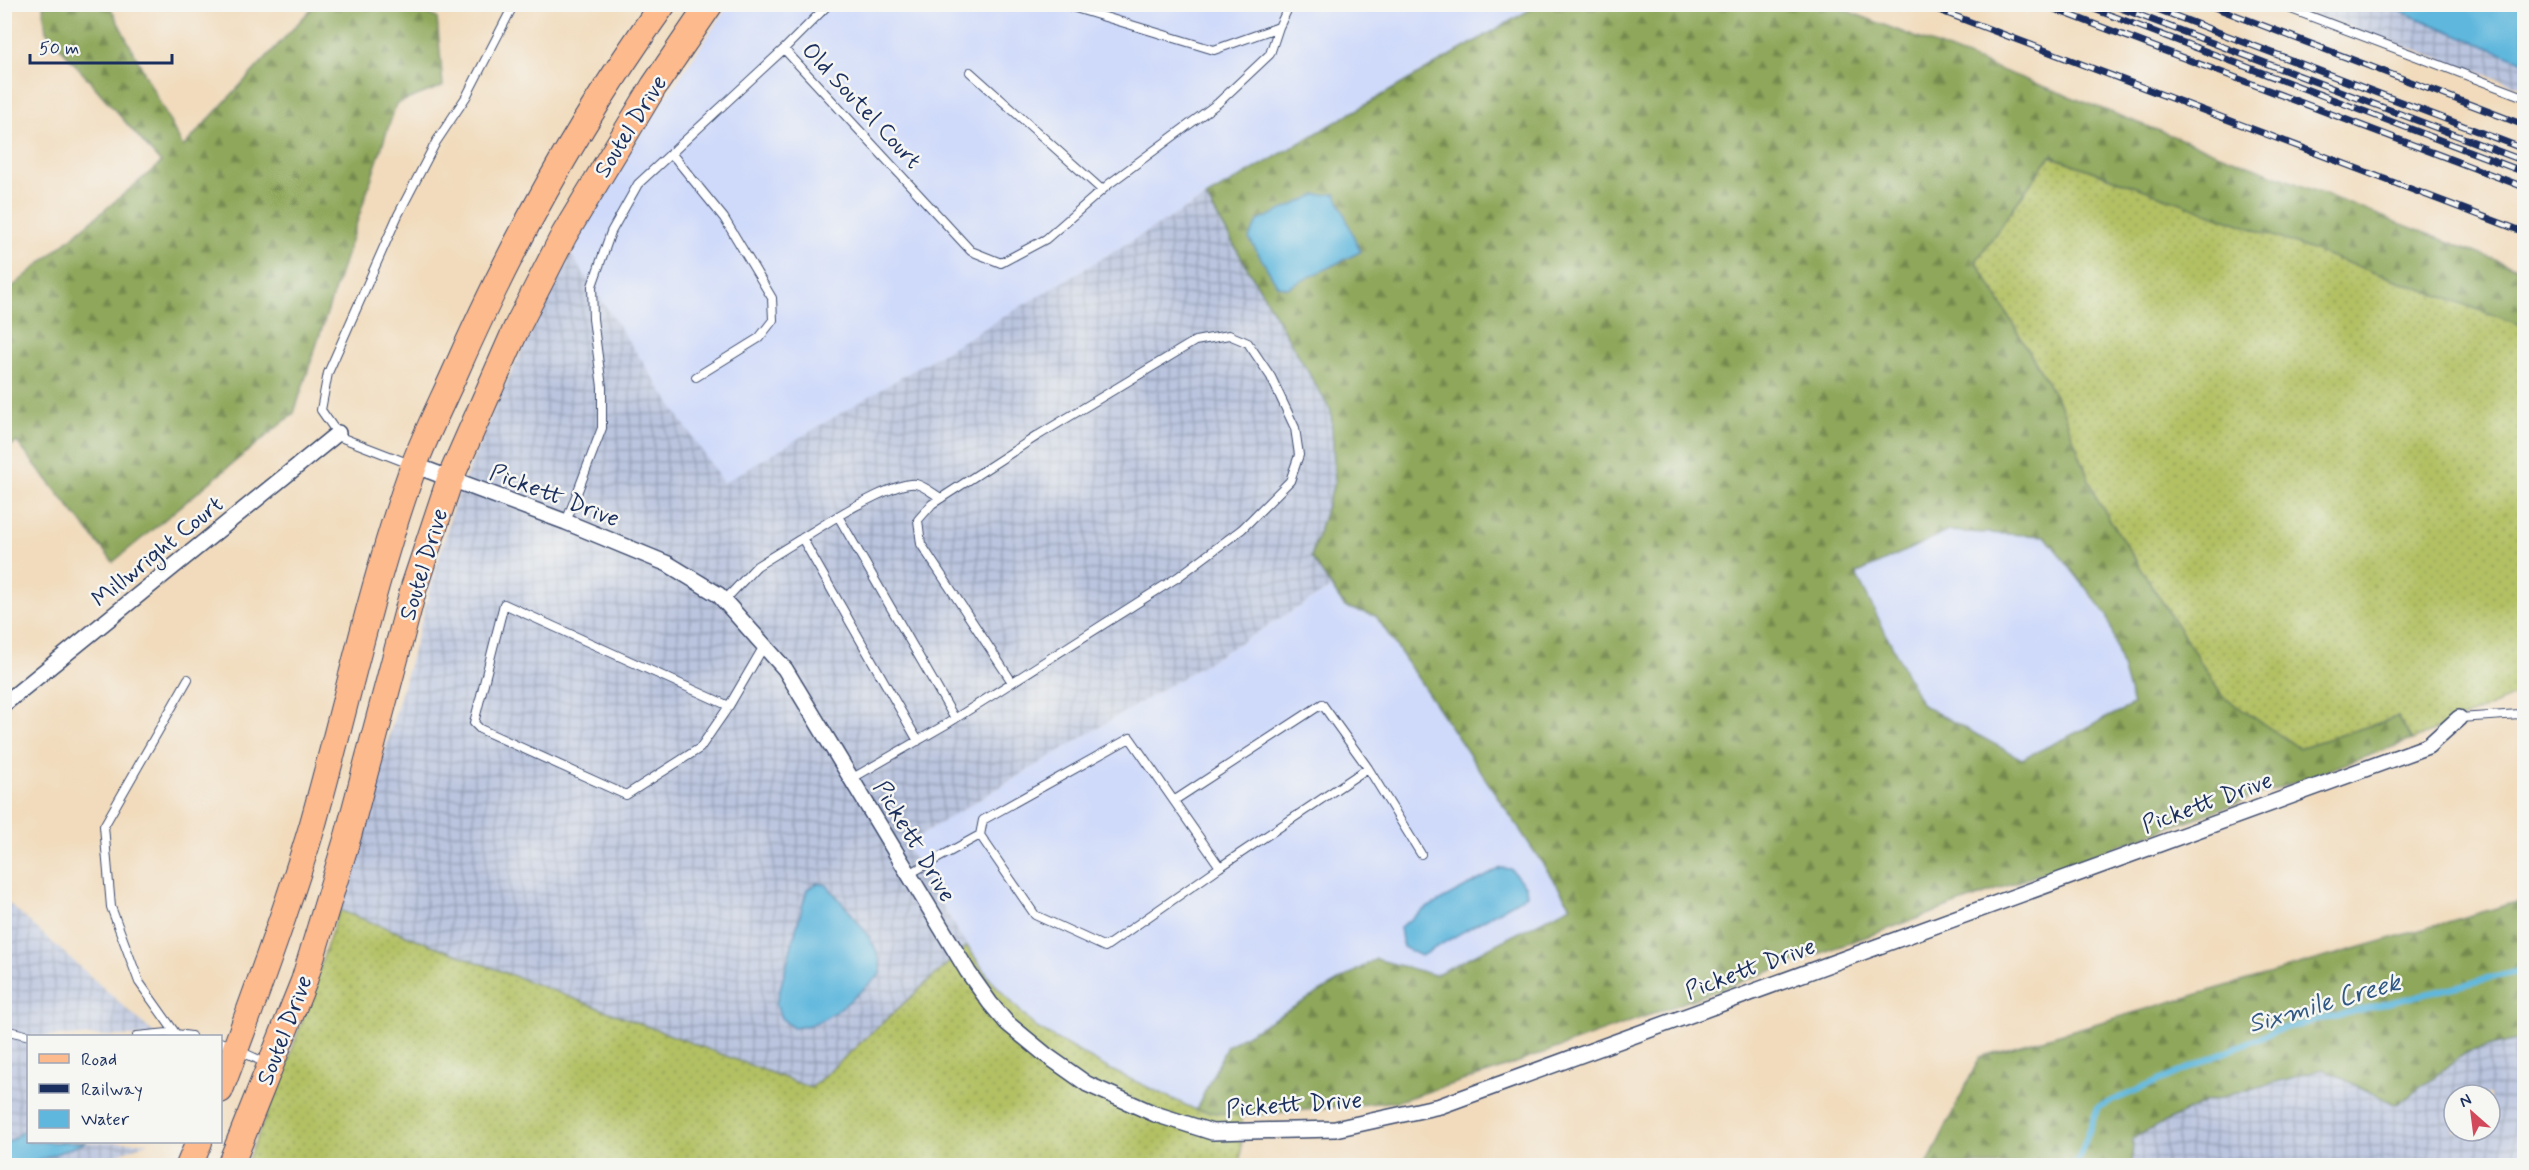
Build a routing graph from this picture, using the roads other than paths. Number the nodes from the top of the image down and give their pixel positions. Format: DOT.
graph roads {
  1 [pos="663,4"];
  2 [pos="710,4"];
  3 [pos="829,4"];
  4 [pos="1062,4"];
  5 [pos="1290,4"];
  6 [pos="2278,4"];
  7 [pos="512,5"];
  8 [pos="1279,27"];
  9 [pos="784,49"];
  10 [pos="970,72"];
  11 [pos="2524,98"];
  12 [pos="671,153"];
  13 [pos="1102,190"];
  14 [pos="696,377"];
  15 [pos="338,433"];
  16 [pos="414,465"];
  17 [pos="450,479"];
  18 [pos="941,498"];
  19 [pos="838,516"];
  20 [pos="566,522"];
  21 [pos="802,538"];
  22 [pos="724,601"];
  23 [pos="764,646"];
  24 [pos="188,679"];
  25 [pos="1012,682"];
  26 [pos="4,704"];
  27 [pos="729,706"];
  28 [pos="2524,712"];
  29 [pos="2459,718"];
  30 [pos="955,719"];
  31 [pos="918,741"];
  32 [pos="1368,768"];
  33 [pos="851,779"];
  34 [pos="1175,800"];
  35 [pos="980,835"];
  36 [pos="1421,854"];
  37 [pos="1220,867"];
  38 [pos="909,874"];
  39 [pos="4,1030"];
  40 [pos="176,1034"];
  41 [pos="27,1035"];
  42 [pos="147,1035"];
  43 [pos="184,1035"];
  44 [pos="228,1046"];
  45 [pos="271,1065"];
  46 [pos="222,1079"];
  47 [pos="199,1143"];
  48 [pos="189,1166"];
  49 [pos="230,1166"];
  1 -- 16 [label="main road, Soutel Drive"];
  2 -- 17 [label="main road, Soutel Drive"];
  3 -- 9 [label="lane"];
  4 -- 8 [label="lane"];
  5 -- 8 [label="lane"];
  6 -- 11 [label="lane"];
  7 -- 15 [label="lane"];
  8 -- 13 [label="lane"];
  9 -- 12 [label="lane, Old Soutel Court"];
  9 -- 13 [label="lane, Old Soutel Court"];
  10 -- 13 [label="lane"];
  12 -- 14 [label="lane"];
  12 -- 20 [label="lane, Old Soutel Court"];
  15 -- 16 [label="lane"];
  15 -- 26 [label="street, Millwright Court"];
  16 -- 17 [label="street, Pickett Drive"];
  16 -- 44 [label="main road, Soutel Drive"];
  17 -- 20 [label="street, Pickett Drive"];
  17 -- 45 [label="main road, Soutel Drive"];
  18 -- 19 [label="lane"];
  18 -- 25 [label="lane"];
  18 -- 25 [label="lane"];
  19 -- 21 [label="lane"];
  19 -- 30 [label="lane"];
  20 -- 22 [label="street, Pickett Drive"];
  21 -- 22 [label="lane"];
  21 -- 31 [label="lane"];
  22 -- 23 [label="street, Pickett Drive"];
  23 -- 27 [label="lane"];
  23 -- 33 [label="street, Pickett Drive"];
  24 -- 40 [label="lane"];
  25 -- 30 [label="lane"];
  27 -- 27 [label="lane"];
  28 -- 29 [label="lane"];
  29 -- 38 [label="street, Pickett Drive"];
  30 -- 31 [label="lane"];
  31 -- 33 [label="lane"];
  32 -- 34 [label="lane"];
  32 -- 36 [label="lane"];
  32 -- 37 [label="lane"];
  33 -- 38 [label="street, Pickett Drive"];
  34 -- 35 [label="lane"];
  34 -- 37 [label="lane"];
  35 -- 37 [label="lane"];
  35 -- 38 [label="lane"];
  39 -- 41 [label="lane"];
  40 -- 42 [label="lane"];
  40 -- 43 [label="lane"];
  44 -- 45 [label="lane"];
  44 -- 46 [label="main road, Soutel Drive"];
  45 -- 49 [label="main road, Soutel Drive"];
  47 -- 48 [label="main road"];
}
